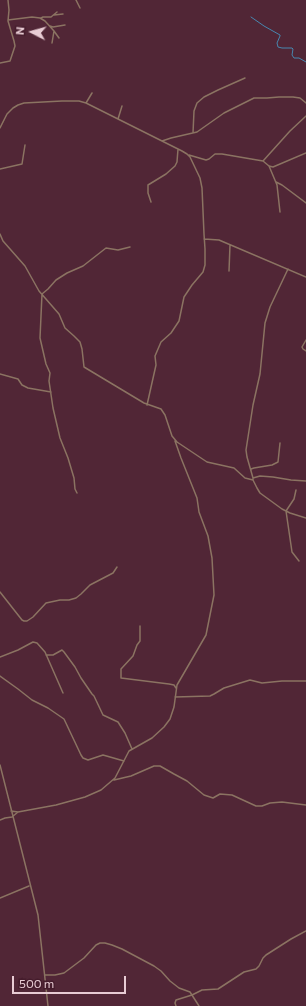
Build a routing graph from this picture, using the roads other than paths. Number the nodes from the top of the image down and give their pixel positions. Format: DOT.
graph roads {
  1 [pos="8,0"];
  2 [pos="76,0"];
  3 [pos="80,8"];
  4 [pos="57,12"];
  5 [pos="63,14"];
  6 [pos="54,15"];
  7 [pos="42,18"];
  8 [pos="8,20"];
  9 [pos="65,25"];
  10 [pos="50,26"];
  11 [pos="54,31"];
  12 [pos="59,38"];
  13 [pos="52,43"];
  14 [pos="0,63"];
  15 [pos="245,78"];
  16 [pos="92,93"];
  17 [pos="86,103"];
  18 [pos="306,103"];
  19 [pos="122,106"];
  20 [pos="306,116"];
  21 [pos="0,119"];
  22 [pos="118,119"];
  23 [pos="3,120"];
  24 [pos="0,128"];
  25 [pos="193,133"];
  26 [pos="162,141"];
  27 [pos="25,145"];
  28 [pos="178,149"];
  29 [pos="306,153"];
  30 [pos="189,155"];
  31 [pos="262,161"];
  32 [pos="269,166"];
  33 [pos="0,169"];
  34 [pos="276,182"];
  35 [pos="151,202"];
  36 [pos="306,203"];
  37 [pos="280,212"];
  38 [pos="0,234"];
  39 [pos="204,240"];
  40 [pos="230,244"];
  41 [pos="130,247"];
  42 [pos="288,269"];
  43 [pos="229,271"];
  44 [pos="306,276"];
  45 [pos="42,294"];
  46 [pos="306,340"];
  47 [pos="306,351"];
  48 [pos="0,374"];
  49 [pos="51,392"];
  50 [pos="147,405"];
  51 [pos="175,441"];
  52 [pos="280,443"];
  53 [pos="250,471"];
  54 [pos="253,479"];
  55 [pos="306,482"];
  56 [pos="296,490"];
  57 [pos="77,493"];
  58 [pos="286,511"];
  59 [pos="306,518"];
  60 [pos="299,561"];
  61 [pos="117,567"];
  62 [pos="0,592"];
  63 [pos="140,626"];
  64 [pos="46,655"];
  65 [pos="0,657"];
  66 [pos="0,676"];
  67 [pos="306,681"];
  68 [pos="176,688"];
  69 [pos="63,693"];
  70 [pos="175,697"];
  71 [pos="132,749"];
  72 [pos="124,761"];
  73 [pos="0,764"];
  74 [pos="114,780"];
  75 [pos="306,806"];
  76 [pos="11,811"];
  77 [pos="18,812"];
  78 [pos="12,817"];
  79 [pos="0,820"];
  80 [pos="30,886"];
  81 [pos="0,898"];
  82 [pos="306,931"];
  83 [pos="45,975"];
  84 [pos="192,995"];
  85 [pos="48,1006"];
  86 [pos="176,1006"];
  87 [pos="199,1006"];
  1 -- 8 [label="street"];
  2 -- 3 [label="street"];
  4 -- 6 [label="street"];
  5 -- 6 [label="street"];
  6 -- 7 [label="street"];
  7 -- 8 [label="street"];
  7 -- 10 [label="street"];
  8 -- 14 [label="street"];
  9 -- 10 [label="street"];
  10 -- 11 [label="street"];
  11 -- 12 [label="street"];
  11 -- 13 [label="street"];
  15 -- 25 [label="street"];
  16 -- 17 [label="street"];
  17 -- 22 [label="street"];
  17 -- 23 [label="street"];
  18 -- 25 [label="street"];
  19 -- 22 [label="street"];
  20 -- 31 [label="street"];
  21 -- 23 [label="street"];
  22 -- 26 [label="street"];
  23 -- 24 [label="street"];
  25 -- 26 [label="street"];
  26 -- 28 [label="street"];
  27 -- 33 [label="street"];
  28 -- 30 [label="street"];
  28 -- 35 [label="street"];
  29 -- 32 [label="street"];
  30 -- 31 [label="street"];
  30 -- 39 [label="street"];
  31 -- 32 [label="street"];
  32 -- 34 [label="street"];
  34 -- 36 [label="street"];
  34 -- 37 [label="street"];
  38 -- 45 [label="street"];
  39 -- 40 [label="street"];
  39 -- 50 [label="street"];
  40 -- 42 [label="street"];
  40 -- 43 [label="street"];
  41 -- 45 [label="street"];
  42 -- 44 [label="street"];
  42 -- 53 [label="street"];
  45 -- 49 [label="street"];
  45 -- 50 [label="street"];
  46 -- 47 [label="street"];
  48 -- 49 [label="street"];
  49 -- 57 [label="street"];
  50 -- 51 [label="street"];
  51 -- 54 [label="street"];
  51 -- 68 [label="street"];
  52 -- 53 [label="street"];
  53 -- 54 [label="street"];
  54 -- 55 [label="street"];
  54 -- 58 [label="street"];
  56 -- 58 [label="street"];
  58 -- 59 [label="street"];
  58 -- 60 [label="street"];
  61 -- 62 [label="street"];
  63 -- 68 [label="street"];
  64 -- 65 [label="street"];
  64 -- 69 [label="street"];
  64 -- 71 [label="street"];
  66 -- 72 [label="street"];
  67 -- 70 [label="street"];
  68 -- 70 [label="street"];
  70 -- 71 [label="street"];
  71 -- 72 [label="street"];
  72 -- 74 [label="street"];
  73 -- 76 [label="street"];
  74 -- 75 [label="street"];
  74 -- 77 [label="street"];
  76 -- 77 [label="street"];
  76 -- 78 [label="street"];
  77 -- 78 [label="street"];
  78 -- 79 [label="street"];
  78 -- 80 [label="street"];
  80 -- 81 [label="street"];
  80 -- 83 [label="street"];
  82 -- 84 [label="street"];
  83 -- 84 [label="street"];
  83 -- 85 [label="street"];
  84 -- 86 [label="street"];
  84 -- 87 [label="street"];
}
